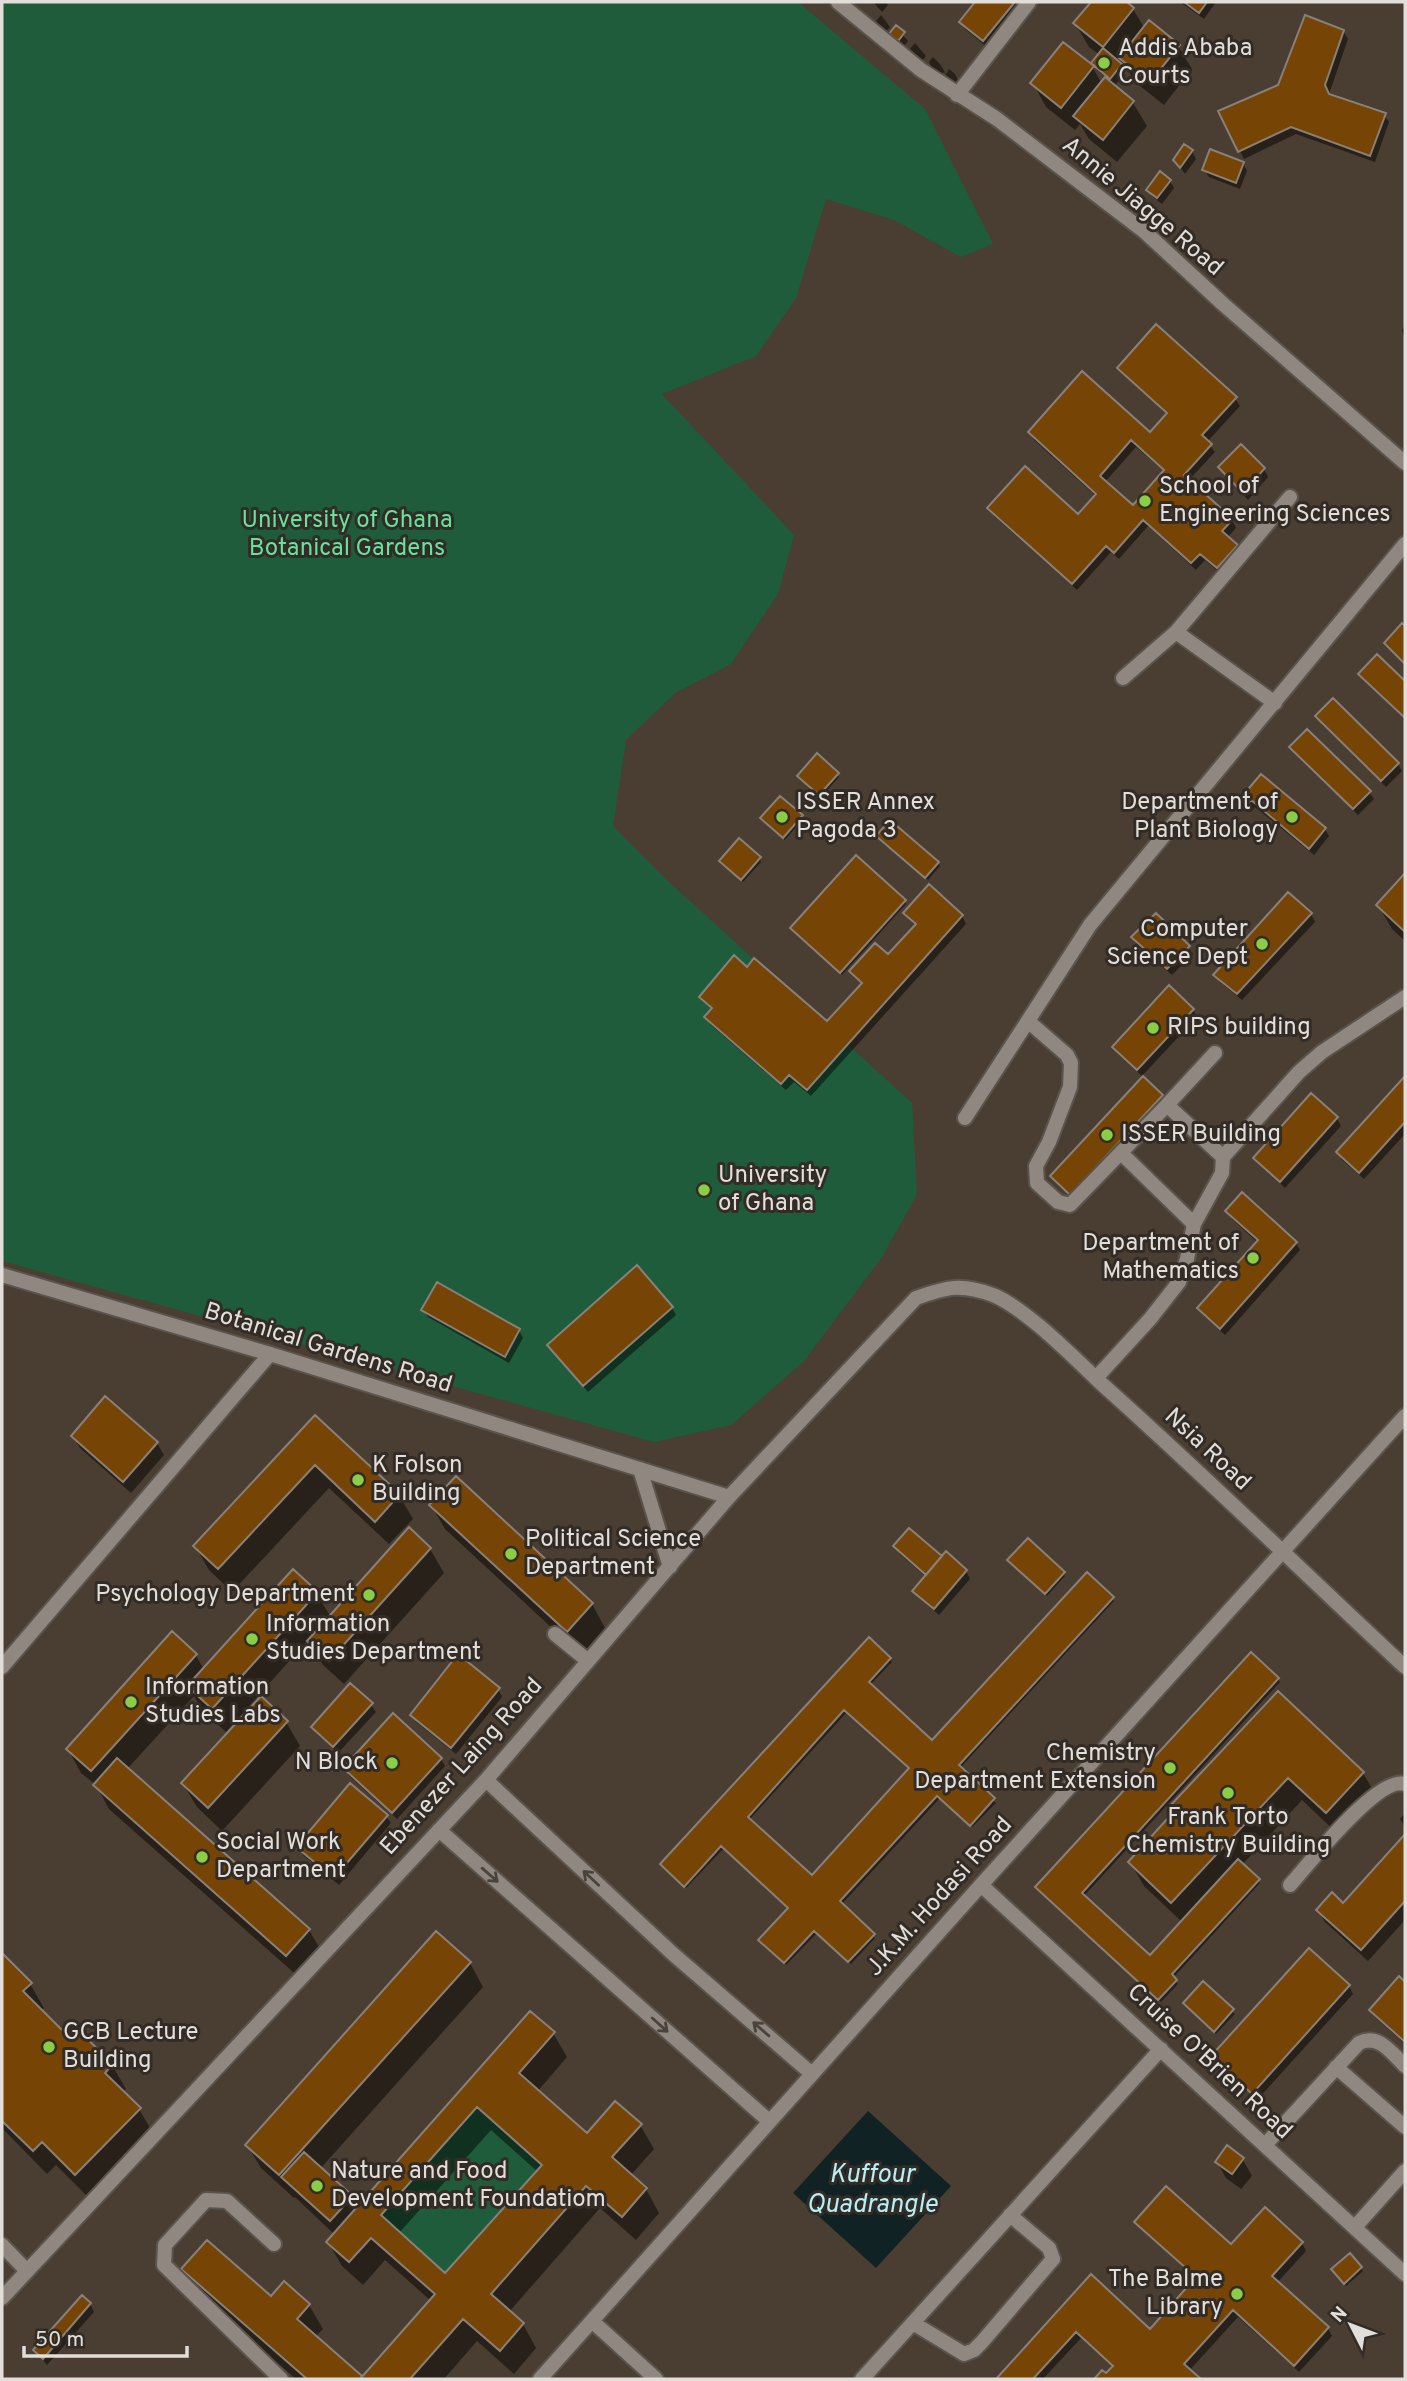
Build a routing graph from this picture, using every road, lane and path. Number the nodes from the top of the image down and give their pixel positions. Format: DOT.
graph roads {
  1 [pos="838,2"];
  2 [pos="1030,2"];
  3 [pos="957,95"];
  4 [pos="1405,463"];
  5 [pos="1290,497"];
  6 [pos="1405,544"];
  7 [pos="1177,632"];
  8 [pos="1123,678"];
  9 [pos="1275,703"];
  10 [pos="1405,997"];
  11 [pos="1029,1022"];
  12 [pos="1216,1053"];
  13 [pos="1167,1105"];
  14 [pos="965,1118"];
  15 [pos="1121,1153"];
  16 [pos="1223,1157"];
  17 [pos="1194,1224"];
  18 [pos="2,1275"];
  19 [pos="964,1286"];
  20 [pos="270,1354"];
  21 [pos="1096,1378"];
  22 [pos="1405,1416"];
  23 [pos="640,1469"];
  24 [pos="729,1497"];
  25 [pos="1282,1553"];
  26 [pos="670,1567"];
  27 [pos="555,1634"];
  28 [pos="587,1660"];
  29 [pos="2,1667"];
  30 [pos="1405,1667"];
  31 [pos="486,1780"];
  32 [pos="1405,1784"];
  33 [pos="439,1830"];
  34 [pos="981,1885"];
  35 [pos="1290,1885"];
  36 [pos="1161,2049"];
  37 [pos="1405,2066"];
  38 [pos="1336,2067"];
  39 [pos="813,2074"];
  40 [pos="769,2121"];
  41 [pos="1405,2127"];
  42 [pos="1265,2145"];
  43 [pos="1405,2171"];
  44 [pos="1010,2216"];
  45 [pos="1354,2227"];
  46 [pos="2,2245"];
  47 [pos="274,2245"];
  48 [pos="27,2271"];
  49 [pos="1405,2274"];
  50 [pos="2,2298"];
  51 [pos="592,2321"];
  52 [pos="913,2323"];
  53 [pos="281,2379"];
  54 [pos="540,2379"];
  55 [pos="656,2379"];
  56 [pos="862,2379"];
  1 -- 3 [label="street, Annie Jiagge Road"];
  2 -- 3 [label="street"];
  3 -- 4 [label="street, Annie Jiagge Road"];
  5 -- 7 [label="street"];
  6 -- 9 [label="street"];
  7 -- 8 [label="street"];
  7 -- 9 [label="street"];
  9 -- 11 [label="street"];
  10 -- 16 [label="street"];
  11 -- 14 [label="street"];
  11 -- 15 [label="street"];
  12 -- 13 [label="street"];
  13 -- 15 [label="street"];
  13 -- 16 [label="street"];
  15 -- 17 [label="street"];
  16 -- 17 [label="street"];
  17 -- 21 [label="street"];
  18 -- 20 [label="street, Botanical Gardens Road"];
  19 -- 21 [label="street, Nsia Road"];
  19 -- 24 [label="street, Ebenezer Laing Road"];
  20 -- 23 [label="street, Botanical Gardens Road"];
  20 -- 29 [label="street"];
  21 -- 25 [label="street, Nsia Road"];
  22 -- 25 [label="street, J.K.M. Hodasi Road"];
  23 -- 24 [label="street, Botanical Gardens Road"];
  23 -- 26 [label="street"];
  24 -- 26 [label="street, Ebenezer Laing Road"];
  25 -- 30 [label="street, Nsia Road"];
  25 -- 34 [label="street, J.K.M. Hodasi Road"];
  26 -- 28 [label="street, Ebenezer Laing Road"];
  27 -- 28 [label="street"];
  28 -- 31 [label="street, Ebenezer Laing Road"];
  31 -- 33 [label="street, Ebenezer Laing Road"];
  39 -- 31 [label="street, one-way"];
  32 -- 35 [label="street"];
  33 -- 40 [label="street, one-way"];
  33 -- 48 [label="street, Ebenezer Laing Road"];
  34 -- 36 [label="street, Cruise O'Brien Road"];
  34 -- 39 [label="street, J.K.M. Hodasi Road"];
  36 -- 42 [label="street, Cruise O'Brien Road"];
  36 -- 44 [label="street"];
  37 -- 38 [label="street"];
  38 -- 41 [label="street"];
  38 -- 42 [label="street"];
  39 -- 40 [label="street, J.K.M. Hodasi Road"];
  40 -- 51 [label="street, J.K.M. Hodasi Road"];
  42 -- 45 [label="street, Cruise O'Brien Road"];
  43 -- 45 [label="street"];
  44 -- 52 [label="street"];
  44 -- 52 [label="street"];
  45 -- 49 [label="street, Cruise O'Brien Road"];
  46 -- 48 [label="street"];
  47 -- 53 [label="street"];
  48 -- 50 [label="street, Ebenezer Laing Road"];
  51 -- 54 [label="street, J.K.M. Hodasi Road"];
  51 -- 55 [label="street"];
  52 -- 56 [label="street"];
}
